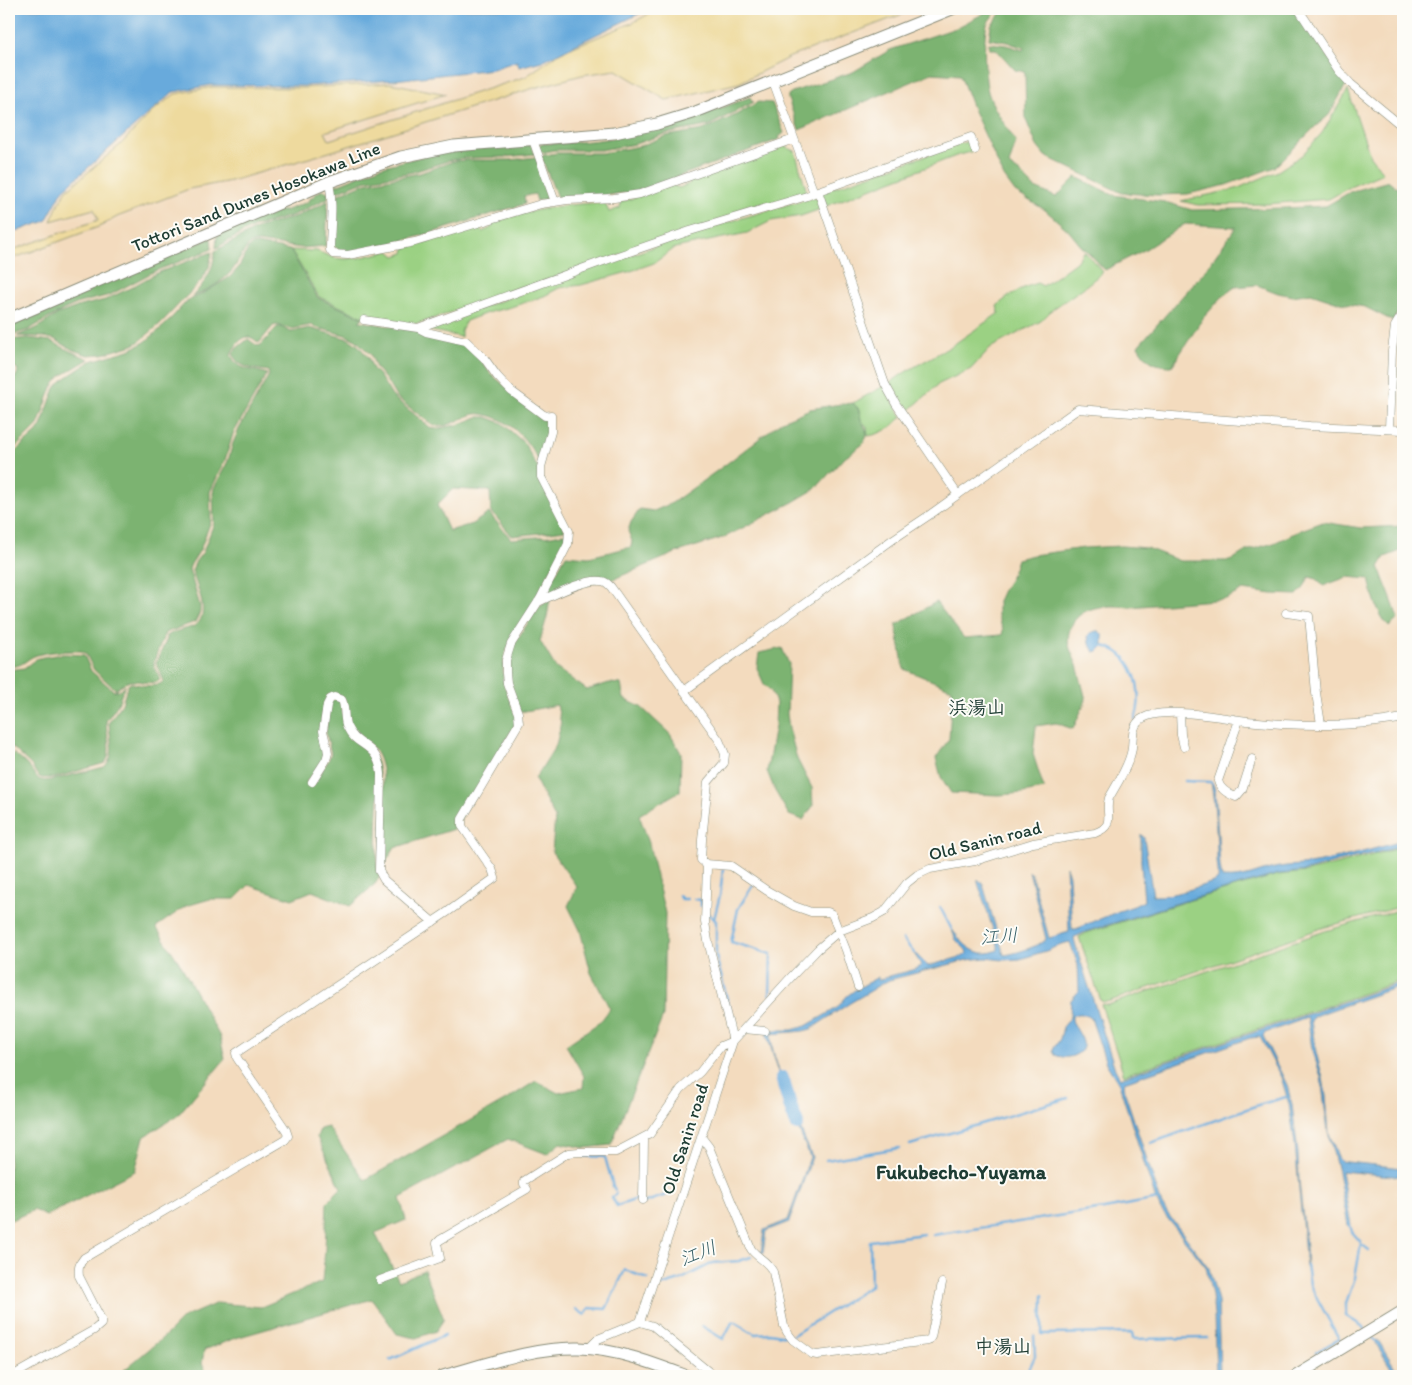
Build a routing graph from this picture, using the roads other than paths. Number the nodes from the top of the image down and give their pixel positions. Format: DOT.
graph roads {
  1 [pos="952,9"];
  2 [pos="1296,9"];
  3 [pos="773,81"];
  4 [pos="1403,127"];
  5 [pos="794,139"];
  6 [pos="533,140"];
  7 [pos="975,150"];
  8 [pos="329,182"];
  9 [pos="816,192"];
  10 [pos="555,202"];
  11 [pos="1403,313"];
  12 [pos="9,319"];
  13 [pos="364,320"];
  14 [pos="418,328"];
  15 [pos="1389,429"];
  16 [pos="1403,430"];
  17 [pos="958,495"];
  18 [pos="538,602"];
  19 [pos="1286,613"];
  20 [pos="684,691"];
  21 [pos="1180,713"];
  22 [pos="1403,718"];
  23 [pos="1239,720"];
  24 [pos="1321,724"];
  25 [pos="1184,747"];
  26 [pos="1252,759"];
  27 [pos="312,782"];
  28 [pos="706,864"];
  29 [pos="433,922"];
  30 [pos="839,931"];
  31 [pos="858,987"];
  32 [pos="744,1029"];
  33 [pos="765,1031"];
  34 [pos="733,1041"];
  35 [pos="643,1138"];
  36 [pos="702,1138"];
  37 [pos="643,1200"];
  38 [pos="380,1280"];
  39 [pos="942,1284"];
  40 [pos="1403,1311"];
  41 [pos="640,1322"];
  42 [pos="588,1349"];
  43 [pos="12,1376"];
  44 [pos="443,1376"];
  45 [pos="687,1376"];
  46 [pos="714,1376"];
  47 [pos="1296,1376"];
  1 -- 3 [label="main road, Tottori Sand Dunes Hosokawa Line"];
  2 -- 4 [label="street"];
  3 -- 5 [label="street"];
  3 -- 6 [label="main road, Tottori Sand Dunes Hosokawa Line"];
  5 -- 9 [label="street"];
  5 -- 10 [label="street"];
  6 -- 8 [label="main road, Tottori Sand Dunes Hosokawa Line"];
  6 -- 10 [label="street"];
  7 -- 9 [label="street"];
  8 -- 10 [label="street"];
  8 -- 12 [label="main road, Tottori Sand Dunes Hosokawa Line"];
  9 -- 14 [label="street"];
  9 -- 17 [label="street"];
  11 -- 15 [label="street"];
  13 -- 14 [label="street"];
  14 -- 18 [label="street"];
  15 -- 16 [label="street"];
  15 -- 17 [label="street"];
  17 -- 20 [label="street"];
  18 -- 20 [label="street"];
  18 -- 29 [label="street"];
  19 -- 24 [label="street"];
  20 -- 28 [label="street"];
  21 -- 23 [label="street, Old Sanin road"];
  21 -- 25 [label="street"];
  21 -- 30 [label="street, Old Sanin road"];
  22 -- 24 [label="street, Old Sanin road"];
  23 -- 24 [label="street, Old Sanin road"];
  23 -- 26 [label="street"];
  27 -- 29 [label="street"];
  28 -- 30 [label="street"];
  28 -- 34 [label="street"];
  29 -- 43 [label="street"];
  30 -- 31 [label="street"];
  30 -- 32 [label="street, Old Sanin road"];
  32 -- 33 [label="street"];
  32 -- 34 [label="street, Old Sanin road"];
  34 -- 35 [label="street"];
  34 -- 36 [label="street, Old Sanin road"];
  35 -- 37 [label="street"];
  35 -- 38 [label="street"];
  36 -- 39 [label="street"];
  36 -- 41 [label="street, Old Sanin road"];
  40 -- 47 [label="main road"];
  41 -- 42 [label="street"];
  41 -- 46 [label="street"];
  42 -- 44 [label="main road"];
  42 -- 45 [label="main road"];
}
